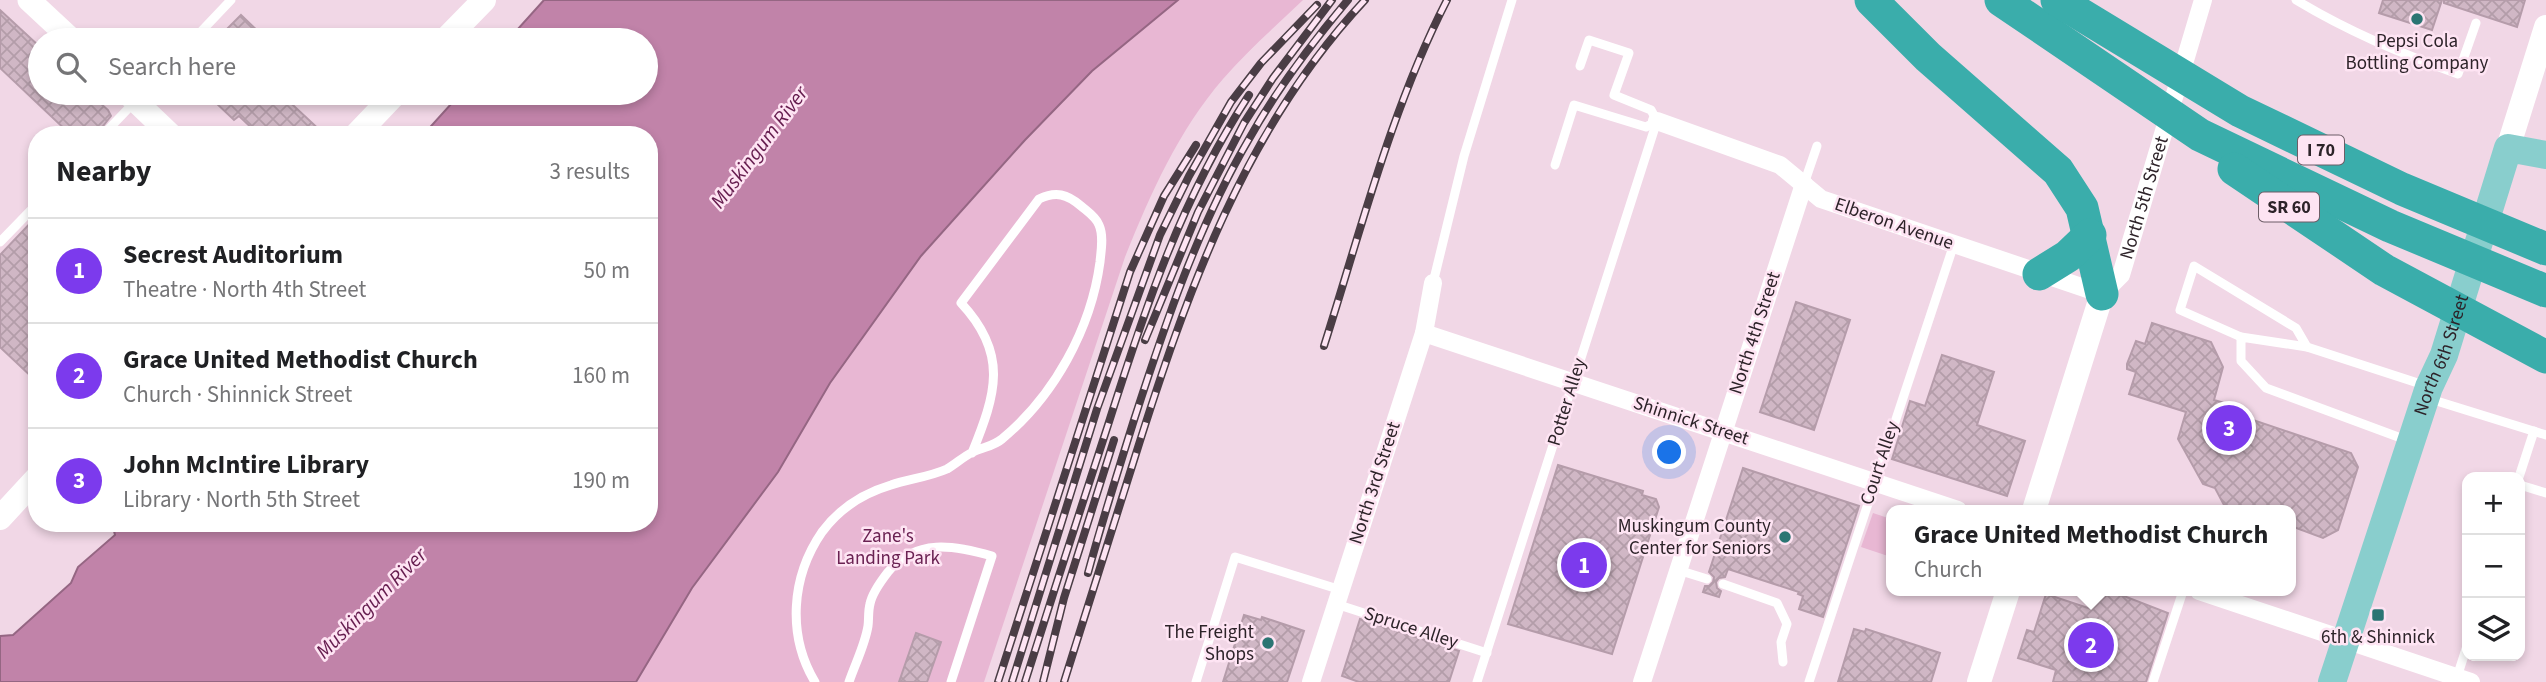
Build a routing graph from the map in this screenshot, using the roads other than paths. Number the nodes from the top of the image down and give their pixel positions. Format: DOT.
graph roads {
  1 [pos="29,0"];
  2 [pos="231,0"];
  3 [pos="484,0"];
  4 [pos="1511,0"];
  5 [pos="1871,0"];
  6 [pos="2001,0"];
  7 [pos="2057,0"];
  8 [pos="2203,0"];
  9 [pos="2296,0"];
  10 [pos="2476,23"];
  11 [pos="2546,27"];
  12 [pos="59,28"];
  13 [pos="204,28"];
  14 [pos="457,28"];
  15 [pos="1580,66"];
  16 [pos="127,105"];
  17 [pos="144,105"];
  18 [pos="385,105"];
  19 [pos="1657,121"];
  20 [pos="110,126"];
  21 [pos="163,126"];
  22 [pos="365,126"];
  23 [pos="2200,135"];
  24 [pos="1817,146"];
  25 [pos="2508,148"];
  26 [pos="2546,155"];
  27 [pos="1555,165"];
  28 [pos="1804,184"];
  29 [pos="28,213"];
  30 [pos="2090,235"];
  31 [pos="0,242"];
  32 [pos="1954,244"];
  33 [pos="2546,250"];
  34 [pos="2039,274"];
  35 [pos="1433,282"];
  36 [pos="2546,290"];
  37 [pos="2102,294"];
  38 [pos="1424,333"];
  39 [pos="2241,337"];
  40 [pos="2307,347"];
  41 [pos="2540,354"];
  42 [pos="1574,382"];
  43 [pos="2427,392"];
  44 [pos="2534,431"];
  45 [pos="1723,432"];
  46 [pos="2546,435"];
  47 [pos="2412,442"];
  48 [pos="972,453"];
  49 [pos="2521,472"];
  50 [pos="1874,482"];
  51 [pos="2525,487"];
  52 [pos="28,488"];
  53 [pos="2546,493"];
  54 [pos="1943,505"];
  55 [pos="2036,505"];
  56 [pos="0,518"];
  57 [pos="1678,570"];
  58 [pos="1707,579"];
  59 [pos="1723,584"];
  60 [pos="2006,596"];
  61 [pos="2181,596"];
  62 [pos="2214,596"];
  63 [pos="1338,597"];
  64 [pos="2346,640"];
  65 [pos="1487,653"];
  66 [pos="2466,661"];
  67 [pos="1783,662"];
  68 [pos="2464,680"];
  69 [pos="815,682"];
  70 [pos="849,682"];
  71 [pos="951,682"];
  72 [pos="1196,682"];
  73 [pos="1311,682"];
  74 [pos="1477,682"];
  75 [pos="1642,682"];
  76 [pos="1809,682"];
  77 [pos="1979,682"];
  78 [pos="2153,682"];
  79 [pos="2332,682"];
  1 -- 12 [label="street"];
  2 -- 13 [label="lane"];
  3 -- 14 [label="main road"];
  4 -- 35 [label="lane"];
  5 -- 30 [label="highway"];
  6 -- 23 [label="highway, I 70"];
  7 -- 33 [label="highway, I 70"];
  8 -- 37 [label="street, North 5th Street"];
  9 -- 10 [label="lane"];
  11 -- 25 [label="main road, North 6th Street"];
  15 -- 19 [label="lane"];
  16 -- 20 [label="lane"];
  17 -- 21 [label="street"];
  18 -- 22 [label="main road"];
  19 -- 27 [label="lane"];
  19 -- 28 [label="street, Elberon Avenue"];
  19 -- 42 [label="lane, Potter Alley"];
  23 -- 36 [label="highway, I 70"];
  23 -- 41 [label="highway, SR 60"];
  24 -- 28 [label="lane"];
  25 -- 26 [label="main road"];
  25 -- 43 [label="main road, North 6th Street"];
  28 -- 32 [label="street, Elberon Avenue"];
  28 -- 45 [label="street, North 4th Street"];
  29 -- 31 [label="lane"];
  30 -- 34 [label="highway"];
  30 -- 37 [label="highway"];
  32 -- 34 [label="street, Elberon Avenue"];
  32 -- 50 [label="lane, Court Alley"];
  34 -- 37 [label="street, Elberon Avenue"];
  35 -- 38 [label="street, North 3rd Street"];
  37 -- 55 [label="main road, North 5th Street"];
  38 -- 42 [label="street, Shinnick Street"];
  38 -- 63 [label="street, North 3rd Street"];
  39 -- 40 [label="lane"];
  39 -- 40 [label="lane"];
  39 -- 47 [label="lane"];
  40 -- 43 [label="lane"];
  42 -- 45 [label="street, Shinnick Street"];
  42 -- 65 [label="lane, Potter Alley"];
  43 -- 44 [label="lane"];
  43 -- 47 [label="main road, North 6th Street"];
  44 -- 46 [label="lane"];
  44 -- 49 [label="lane"];
  45 -- 50 [label="street, Shinnick Street"];
  45 -- 57 [label="street, North 4th Street"];
  47 -- 64 [label="main road, North 6th Street"];
  48 -- 48 [label="lane"];
  48 -- 69 [label="lane"];
  50 -- 54 [label="street, Shinnick Street"];
  50 -- 76 [label="lane, Court Alley"];
  51 -- 53 [label="lane"];
  52 -- 56 [label="main road"];
  57 -- 58 [label="lane"];
  57 -- 75 [label="street, North 4th Street"];
  59 -- 67 [label="lane"];
  60 -- 77 [label="main road"];
  61 -- 78 [label="lane"];
  62 -- 64 [label="street"];
  63 -- 65 [label="lane, Spruce Alley"];
  63 -- 72 [label="lane, Spruce Alley"];
  63 -- 73 [label="street, North 3rd Street"];
  64 -- 68 [label="street"];
  64 -- 79 [label="main road, North 6th Street"];
  65 -- 74 [label="lane, Potter Alley"];
  66 -- 68 [label="lane"];
  70 -- 71 [label="lane"];
}
